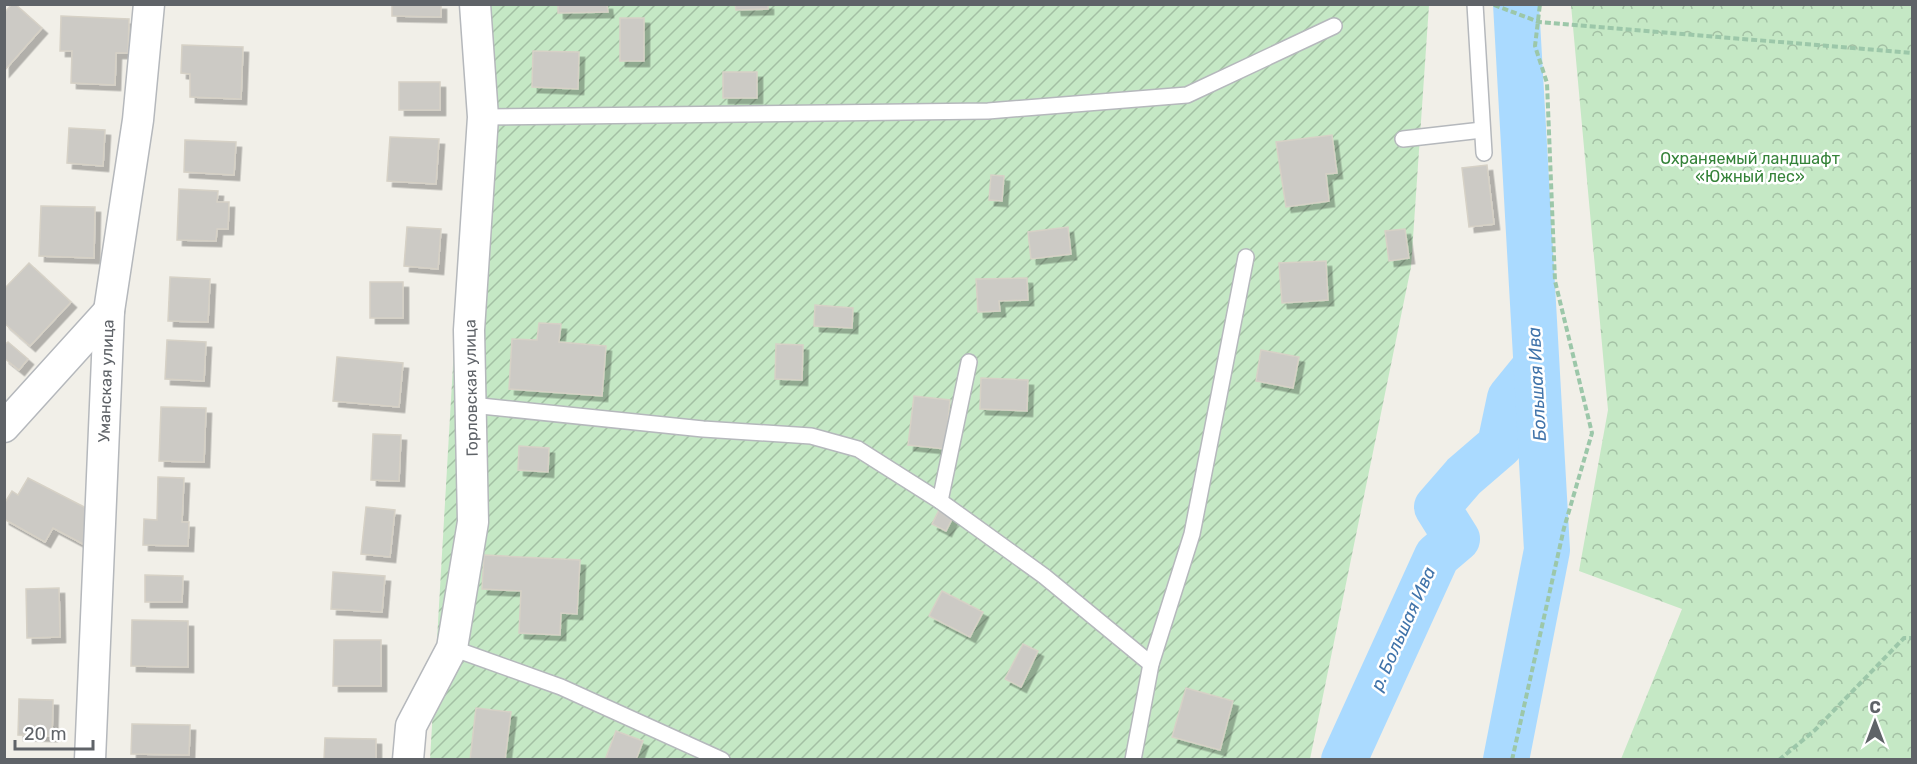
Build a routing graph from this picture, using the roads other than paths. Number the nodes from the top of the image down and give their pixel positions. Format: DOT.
graph roads {
  1 [pos="149,4"];
  2 [pos="475,4"];
  3 [pos="1475,4"];
  4 [pos="1334,26"];
  5 [pos="483,117"];
  6 [pos="1482,130"];
  7 [pos="1403,139"];
  8 [pos="1484,153"];
  9 [pos="1246,257"];
  10 [pos="109,311"];
  11 [pos="969,362"];
  12 [pos="471,405"];
  13 [pos="4,427"];
  14 [pos="940,501"];
  15 [pos="452,648"];
  16 [pos="1151,664"];
  17 [pos="90,759"];
  18 [pos="408,759"];
  19 [pos="722,759"];
  20 [pos="1132,759"];
  1 -- 10 [label="street, Уманская улица"];
  2 -- 5 [label="street, Горловская улица"];
  3 -- 6 [label="lane"];
  4 -- 5 [label="lane"];
  5 -- 12 [label="street, Горловская улица"];
  6 -- 7 [label="lane"];
  6 -- 8 [label="lane"];
  9 -- 16 [label="lane"];
  10 -- 13 [label="street"];
  10 -- 17 [label="street, Уманская улица"];
  11 -- 14 [label="lane"];
  12 -- 14 [label="lane"];
  12 -- 15 [label="street, Горловская улица"];
  14 -- 16 [label="lane"];
  15 -- 18 [label="street, Горловская улица"];
  15 -- 19 [label="lane"];
  16 -- 20 [label="lane"];
}
